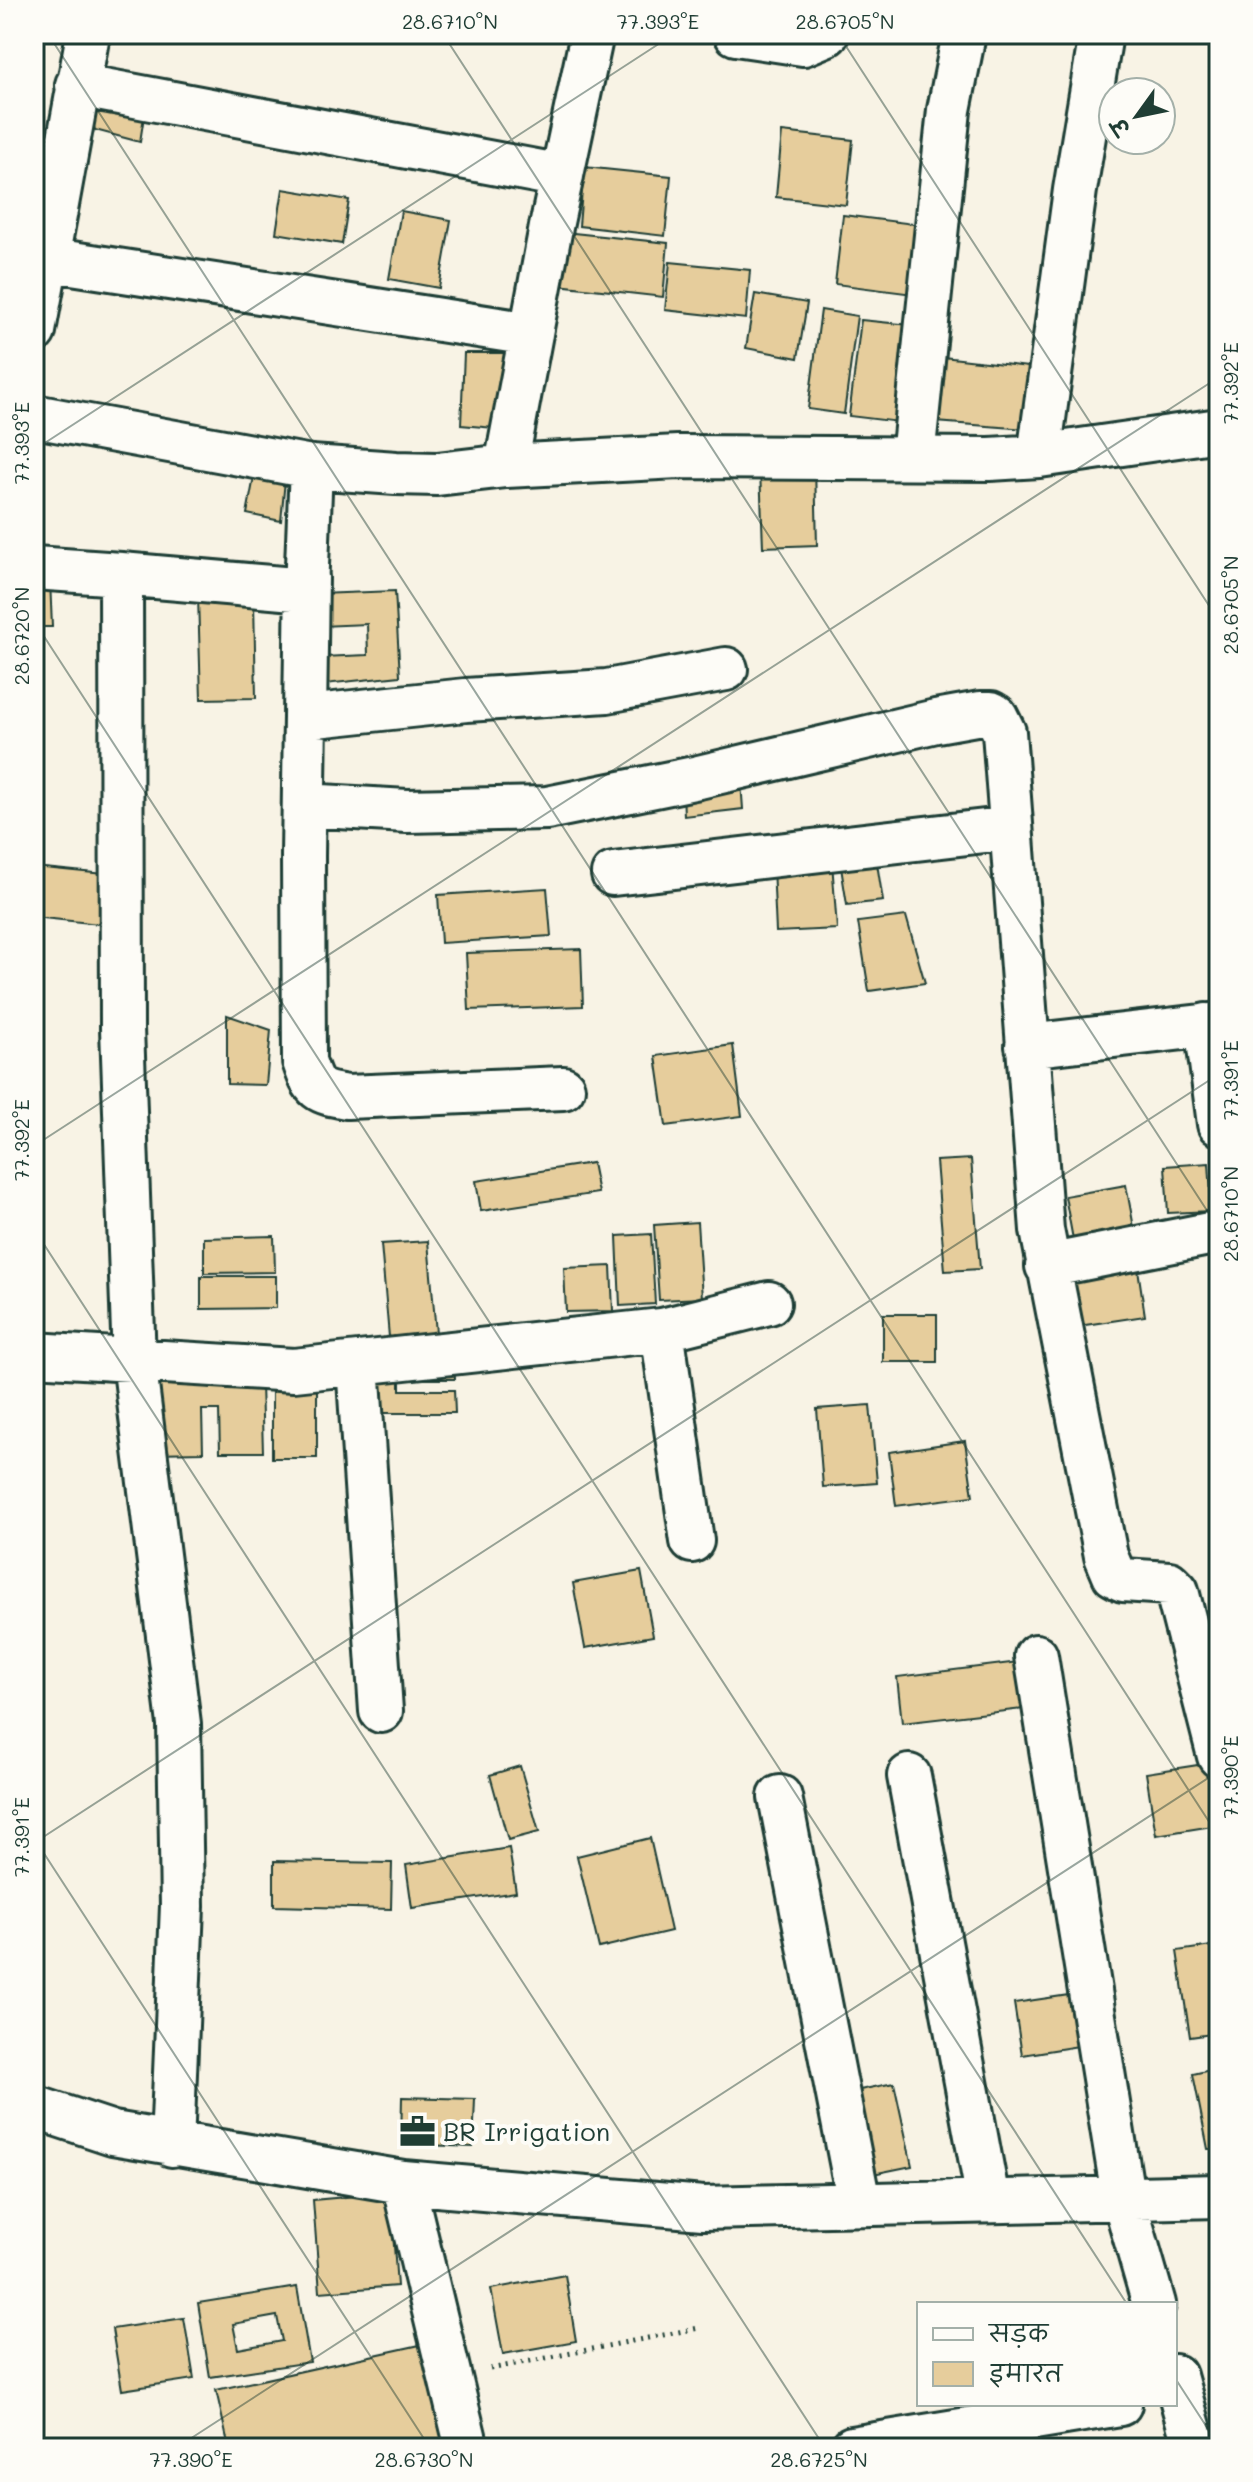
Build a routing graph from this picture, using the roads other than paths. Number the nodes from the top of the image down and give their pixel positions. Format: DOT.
graph roads {
  1 [pos="88,34"];
  2 [pos="592,34"];
  3 [pos="827,34"];
  4 [pos="964,34"];
  5 [pos="1101,34"];
  6 [pos="744,35"];
  7 [pos="77,85"];
  8 [pos="562,176"];
  9 [pos="46,259"];
  10 [pos="34,331"];
  11 [pos="531,334"];
  12 [pos="34,416"];
  13 [pos="1219,430"];
  14 [pos="1039,456"];
  15 [pos="913,457"];
  16 [pos="506,466"];
  17 [pos="311,467"];
  18 [pos="34,568"];
  19 [pos="121,574"];
  20 [pos="307,577"];
  21 [pos="726,669"];
  22 [pos="306,717"];
  23 [pos="304,805"];
  24 [pos="1011,828"];
  25 [pos="613,874"];
  26 [pos="1212,1024"];
  27 [pos="1027,1046"];
  28 [pos="563,1088"];
  29 [pos="1219,1124"];
  30 [pos="1219,1232"];
  31 [pos="1047,1266"];
  32 [pos="769,1303"];
  33 [pos="662,1330"];
  34 [pos="34,1354"];
  35 [pos="134,1361"];
  36 [pos="358,1364"];
  37 [pos="692,1541"];
  38 [pos="1036,1656"];
  39 [pos="381,1711"];
  40 [pos="1219,1756"];
  41 [pos="909,1776"];
  42 [pos="780,1797"];
  43 [pos="34,2107"];
  44 [pos="172,2145"];
  45 [pos="403,2182"];
  46 [pos="1123,2196"];
  47 [pos="1219,2196"];
  48 [pos="988,2200"];
  49 [pos="859,2203"];
  50 [pos="1153,2302"];
  51 [pos="1177,2389"];
  52 [pos="1108,2406"];
  53 [pos="467,2448"];
  54 [pos="852,2448"];
  55 [pos="1195,2448"];
  1 -- 7 [label="street"];
  2 -- 8 [label="street"];
  3 -- 6 [label="street"];
  4 -- 15 [label="street"];
  5 -- 14 [label="street"];
  7 -- 8 [label="street"];
  7 -- 9 [label="street"];
  8 -- 11 [label="street"];
  9 -- 10 [label="street"];
  9 -- 11 [label="street"];
  11 -- 16 [label="street"];
  12 -- 17 [label="street"];
  13 -- 14 [label="street"];
  14 -- 15 [label="street"];
  15 -- 16 [label="street"];
  16 -- 17 [label="street"];
  17 -- 20 [label="street"];
  18 -- 19 [label="street"];
  19 -- 20 [label="street"];
  19 -- 35 [label="street"];
  20 -- 22 [label="street"];
  21 -- 22 [label="street"];
  22 -- 23 [label="street"];
  23 -- 24 [label="street"];
  23 -- 28 [label="street"];
  24 -- 25 [label="street"];
  24 -- 27 [label="street"];
  26 -- 27 [label="street"];
  26 -- 29 [label="street"];
  27 -- 31 [label="street"];
  30 -- 31 [label="street"];
  31 -- 40 [label="street"];
  32 -- 33 [label="street"];
  33 -- 36 [label="street"];
  33 -- 37 [label="street"];
  34 -- 35 [label="street"];
  35 -- 36 [label="street"];
  35 -- 44 [label="street"];
  36 -- 39 [label="street"];
  38 -- 46 [label="street"];
  41 -- 48 [label="street"];
  42 -- 49 [label="street"];
  43 -- 44 [label="street"];
  44 -- 45 [label="street"];
  45 -- 49 [label="street"];
  45 -- 53 [label="street"];
  46 -- 47 [label="street"];
  46 -- 48 [label="street"];
  46 -- 50 [label="street"];
  48 -- 49 [label="street"];
  51 -- 55 [label="street"];
  52 -- 54 [label="street"];
}
